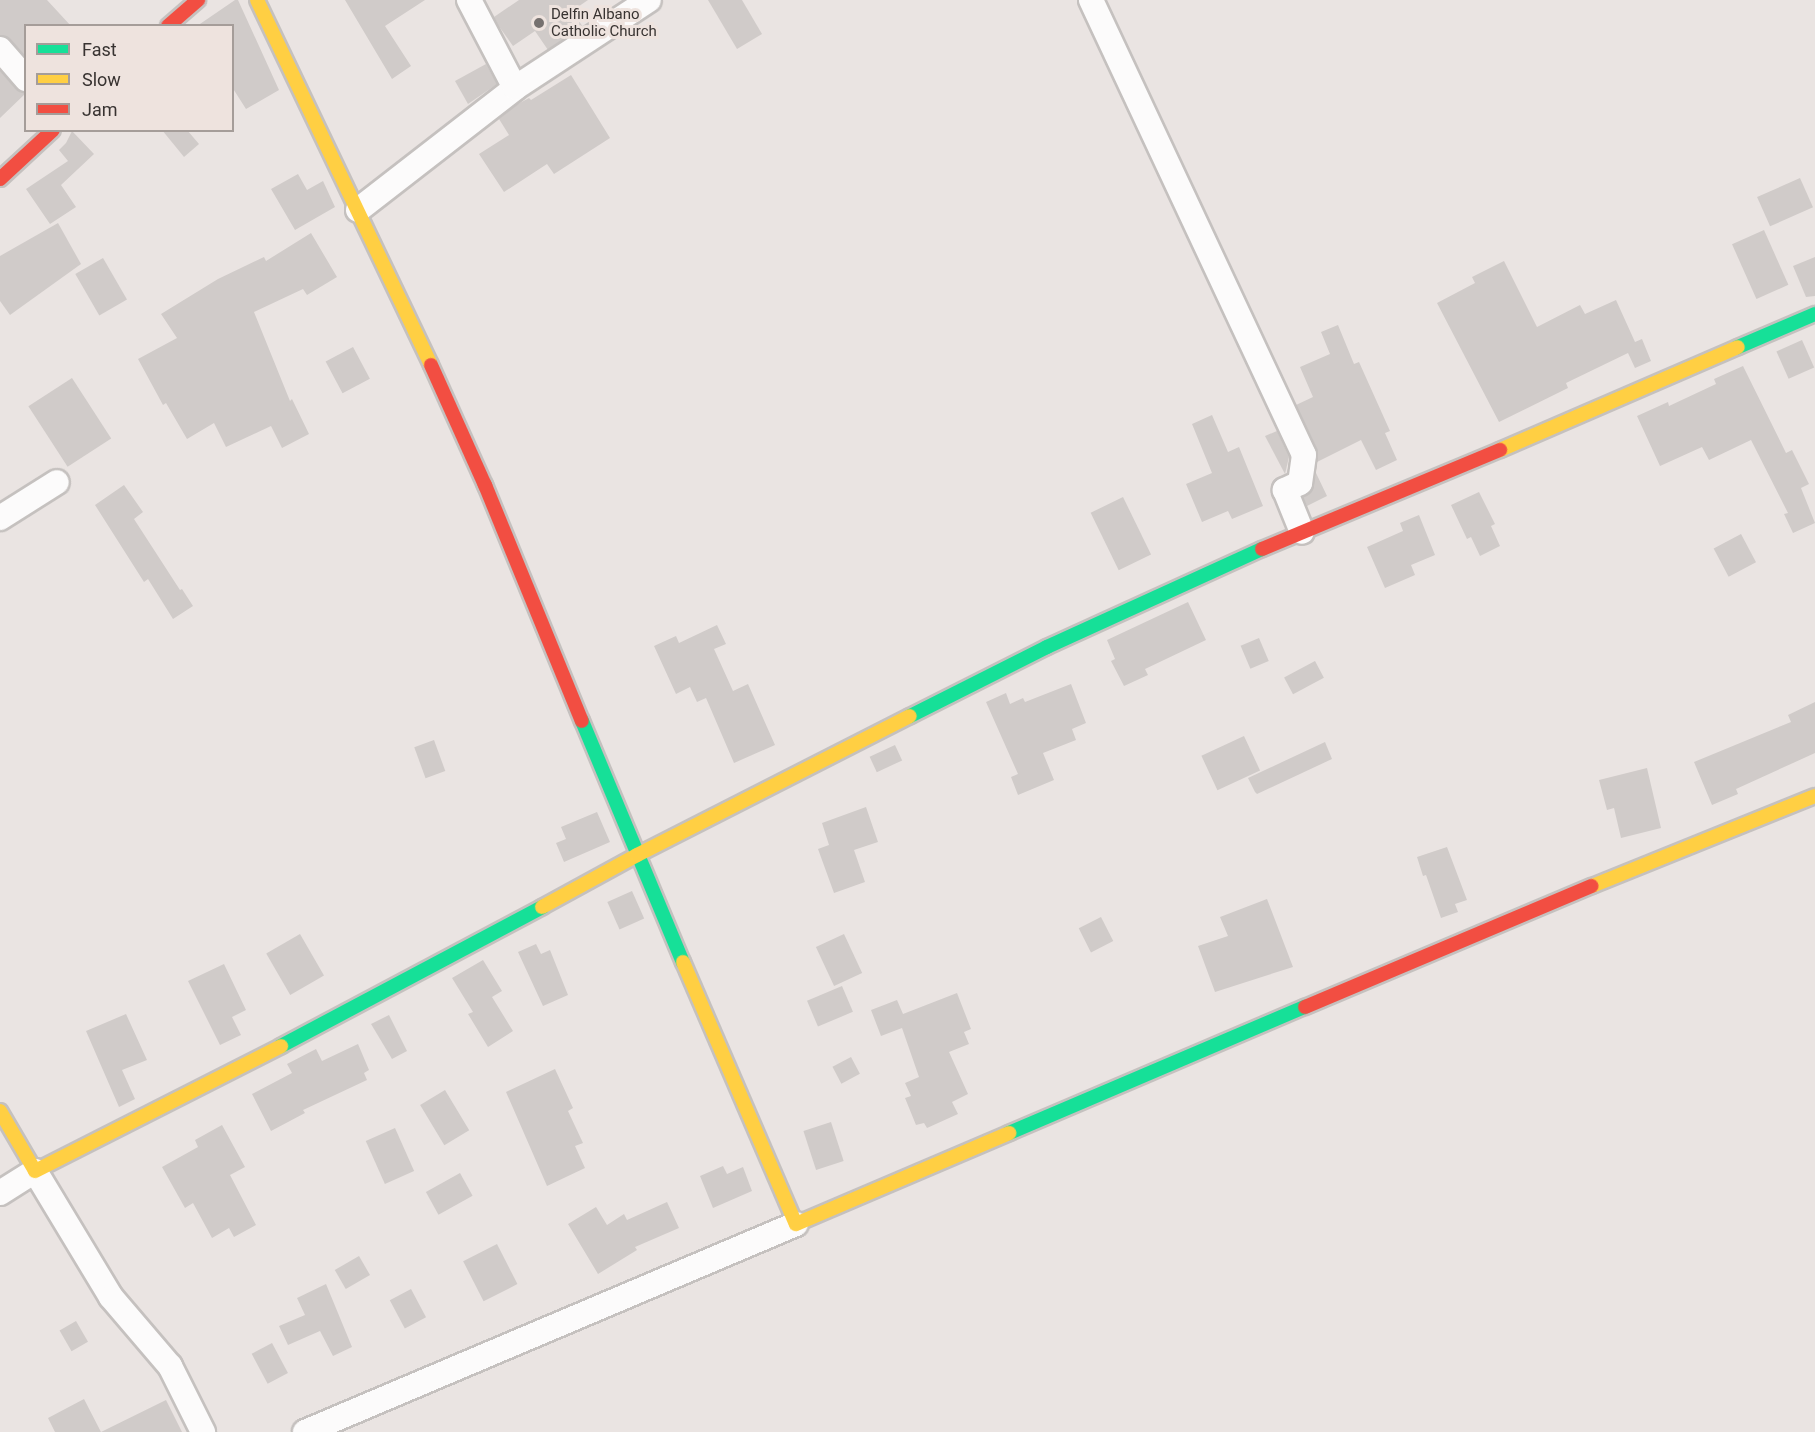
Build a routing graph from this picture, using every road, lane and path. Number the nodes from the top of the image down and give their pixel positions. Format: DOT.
graph roads {
  1 [pos="198,0"];
  2 [pos="257,0"];
  3 [pos="469,0"];
  4 [pos="649,0"];
  5 [pos="1091,0"];
  6 [pos="170,24"];
  7 [pos="0,49"];
  8 [pos="24,77"];
  9 [pos="515,88"];
  10 [pos="51,132"];
  11 [pos="0,180"];
  12 [pos="358,210"];
  13 [pos="1815,314"];
  14 [pos="57,482"];
  15 [pos="0,518"];
  16 [pos="1302,532"];
  17 [pos="1815,796"];
  18 [pos="637,855"];
  19 [pos="0,1111"];
  20 [pos="35,1172"];
  21 [pos="0,1193"];
  22 [pos="796,1224"];
  23 [pos="203,1432"];
  24 [pos="305,1432"];
  1 -- 6 [label="street"];
  2 -- 12 [label="street"];
  3 -- 9 [label="street"];
  4 -- 9 [label="street"];
  5 -- 16 [label="street"];
  7 -- 8 [label="street"];
  9 -- 12 [label="street"];
  10 -- 11 [label="street"];
  12 -- 18 [label="street"];
  13 -- 16 [label="street"];
  14 -- 15 [label="street"];
  16 -- 18 [label="street"];
  17 -- 22 [label="street"];
  18 -- 20 [label="street"];
  18 -- 22 [label="street"];
  19 -- 20 [label="street"];
  20 -- 21 [label="street"];
  20 -- 23 [label="street"];
  22 -- 24 [label="street"];
}
